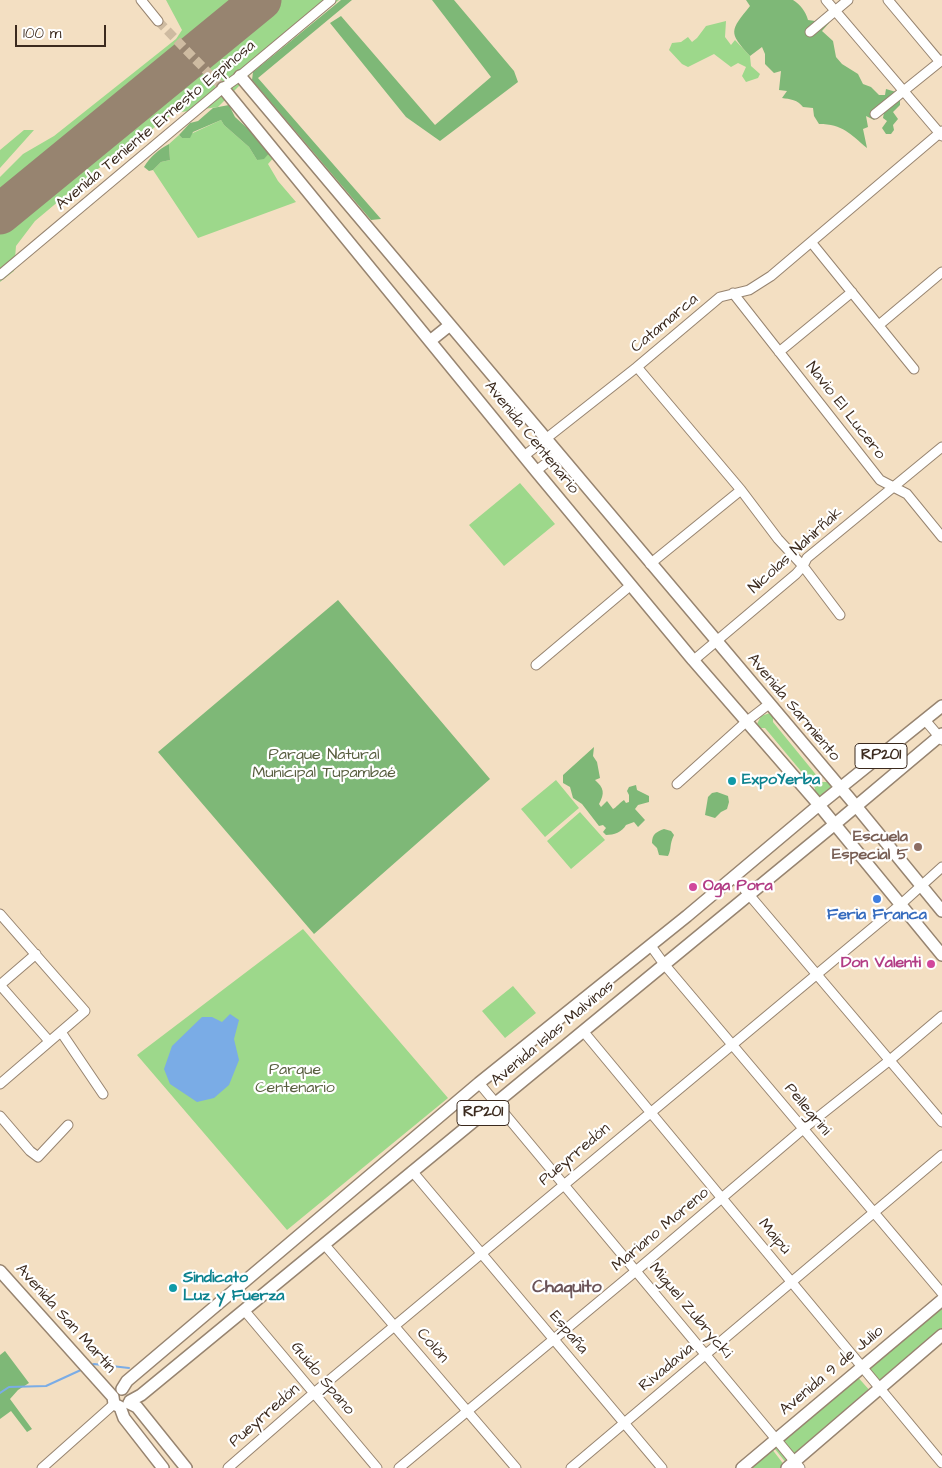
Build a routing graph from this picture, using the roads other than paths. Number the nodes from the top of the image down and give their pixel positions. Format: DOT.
graph roads {
  1 [pos="141,0"];
  2 [pos="331,0"];
  3 [pos="826,0"];
  4 [pos="848,0"];
  5 [pos="888,0"];
  6 [pos="835,11"];
  7 [pos="158,22"];
  8 [pos="810,32"];
  9 [pos="941,61"];
  10 [pos="240,76"];
  11 [pos="223,88"];
  12 [pos="904,92"];
  13 [pos="875,114"];
  14 [pos="941,134"];
  15 [pos="311,161"];
  16 [pos="293,173"];
  17 [pos="812,242"];
  18 [pos="942,272"];
  19 [pos="0,274"];
  20 [pos="852,292"];
  21 [pos="733,293"];
  22 [pos="450,325"];
  23 [pos="878,325"];
  24 [pos="430,341"];
  25 [pos="779,352"];
  26 [pos="637,367"];
  27 [pos="914,369"];
  28 [pos="545,439"];
  29 [pos="942,448"];
  30 [pos="558,454"];
  31 [pos="524,456"];
  32 [pos="536,471"];
  33 [pos="893,487"];
  34 [pos="741,490"];
  35 [pos="942,537"];
  36 [pos="650,564"];
  37 [pos="803,566"];
  38 [pos="632,585"];
  39 [pos="840,615"];
  40 [pos="715,641"];
  41 [pos="694,660"];
  42 [pos="536,665"];
  43 [pos="769,704"];
  44 [pos="942,706"];
  45 [pos="925,720"];
  46 [pos="747,721"];
  47 [pos="941,736"];
  48 [pos="677,784"];
  49 [pos="840,789"];
  50 [pos="819,805"];
  51 [pos="856,806"];
  52 [pos="834,824"];
  53 [pos="942,867"];
  54 [pos="734,877"];
  55 [pos="920,885"];
  56 [pos="748,894"];
  57 [pos="900,905"];
  58 [pos="942,911"];
  59 [pos="0,914"];
  60 [pos="651,946"];
  61 [pos="36,954"];
  62 [pos="942,955"];
  63 [pos="664,964"];
  64 [pos="816,974"];
  65 [pos="0,985"];
  66 [pos="942,1016"];
  67 [pos="583,1030"];
  68 [pos="61,1032"];
  69 [pos="49,1041"];
  70 [pos="732,1045"];
  71 [pos="890,1060"];
  72 [pos="480,1083"];
  73 [pos="0,1084"];
  74 [pos="103,1094"];
  75 [pos="496,1103"];
  76 [pos="650,1112"];
  77 [pos="0,1116"];
  78 [pos="942,1122"];
  79 [pos="68,1125"];
  80 [pos="803,1129"];
  81 [pos="942,1155"];
  82 [pos="412,1171"];
  83 [pos="564,1184"];
  84 [pos="722,1198"];
  85 [pos="873,1212"];
  86 [pos="324,1244"];
  87 [pos="481,1253"];
  88 [pos="637,1270"];
  89 [pos="0,1271"];
  90 [pos="792,1281"];
  91 [pos="942,1293"];
  92 [pos="942,1300"];
  93 [pos="244,1310"];
  94 [pos="394,1326"];
  95 [pos="942,1335"];
  96 [pos="553,1339"];
  97 [pos="706,1354"];
  98 [pos="862,1367"];
  99 [pos="881,1389"];
  100 [pos="314,1393"];
  101 [pos="119,1397"];
  102 [pos="467,1411"];
  103 [pos="624,1424"];
  104 [pos="777,1439"];
  105 [pos="942,1462"];
  106 [pos="794,1466"];
  107 [pos="42,1468"];
  108 [pos="163,1468"];
  109 [pos="186,1468"];
  110 [pos="228,1468"];
  111 [pos="377,1468"];
  112 [pos="399,1468"];
  113 [pos="516,1468"];
  114 [pos="571,1468"];
  115 [pos="662,1468"];
  116 [pos="742,1468"];
  1 -- 7 [label="street"];
  2 -- 10 [label="street, Avenida Teniente Ernesto Espinosa"];
  3 -- 6 [label="street"];
  4 -- 6 [label="street"];
  5 -- 9 [label="street"];
  6 -- 8 [label="street"];
  6 -- 12 [label="street"];
  9 -- 12 [label="street"];
  10 -- 11 [label="street, Avenida Teniente Ernesto Espinosa"];
  10 -- 15 [label="main road, Avenida Centenario"];
  11 -- 16 [label="main road, Avenida Centenario"];
  11 -- 19 [label="street, Avenida Teniente Ernesto Espinosa"];
  12 -- 13 [label="street"];
  12 -- 14 [label="street"];
  14 -- 17 [label="street, Catamarca"];
  15 -- 16 [label="main road"];
  15 -- 22 [label="main road, Avenida Centenario"];
  16 -- 24 [label="main road, Avenida Centenario"];
  17 -- 20 [label="street"];
  17 -- 21 [label="street, Catamarca"];
  18 -- 23 [label="street"];
  20 -- 23 [label="street"];
  20 -- 25 [label="street"];
  21 -- 25 [label="street, Navio El Lucero"];
  21 -- 26 [label="street, Catamarca"];
  22 -- 24 [label="main road"];
  22 -- 28 [label="main road, Avenida Centenario"];
  23 -- 27 [label="street"];
  24 -- 31 [label="main road, Avenida Centenario"];
  25 -- 33 [label="street, Navio El Lucero"];
  26 -- 28 [label="street"];
  26 -- 34 [label="street, Catamarca"];
  28 -- 30 [label="main road, Avenida Centenario"];
  28 -- 31 [label="street"];
  29 -- 33 [label="street, Nicolas Nahirñak"];
  30 -- 32 [label="street"];
  30 -- 36 [label="main road, Avenida Centenario"];
  31 -- 32 [label="main road, Avenida Centenario"];
  32 -- 38 [label="main road, Avenida Centenario"];
  33 -- 35 [label="street, Navio El Lucero"];
  33 -- 37 [label="street, Nicolas Nahirñak"];
  34 -- 36 [label="street"];
  34 -- 37 [label="street, Catamarca"];
  36 -- 40 [label="main road, Avenida Centenario"];
  37 -- 39 [label="street, Catamarca"];
  37 -- 40 [label="street, Nicolas Nahirñak"];
  38 -- 41 [label="main road, Avenida Centenario"];
  38 -- 42 [label="street"];
  40 -- 41 [label="street, Nicolas Nahirñak"];
  40 -- 43 [label="main road, Avenida Sarmiento"];
  41 -- 46 [label="main road, Avenida Centenario"];
  43 -- 46 [label="street"];
  43 -- 49 [label="main road, Avenida Sarmiento"];
  44 -- 45 [label="main road, RP201"];
  45 -- 47 [label="street"];
  45 -- 49 [label="main road, RP201"];
  46 -- 48 [label="street"];
  46 -- 50 [label="main road, Avenida Centenario"];
  47 -- 51 [label="main road, RP201"];
  49 -- 50 [label="main road, RP201"];
  49 -- 51 [label="main road, Avenida Sarmiento"];
  50 -- 52 [label="main road"];
  50 -- 54 [label="main road, Avenida Islas Malvinas / RP201"];
  51 -- 52 [label="main road, RP201"];
  51 -- 55 [label="main road, Avenida Sarmiento"];
  52 -- 56 [label="main road, Avenida Islas Malvinas / RP201"];
  52 -- 57 [label="main road"];
  53 -- 55 [label="street, Pueyrredón"];
  54 -- 56 [label="street"];
  54 -- 60 [label="main road, Avenida Islas Malvinas / RP201"];
  55 -- 57 [label="street, Pueyrredón"];
  55 -- 58 [label="main road, Avenida Sarmiento"];
  56 -- 63 [label="main road, Avenida Islas Malvinas / RP201"];
  56 -- 64 [label="street"];
  57 -- 62 [label="main road"];
  57 -- 64 [label="street, Pueyrredón"];
  59 -- 61 [label="street"];
  60 -- 63 [label="street, Pellegrini"];
  60 -- 72 [label="main road, Avenida Islas Malvinas / RP201"];
  61 -- 65 [label="street"];
  61 -- 68 [label="street"];
  63 -- 67 [label="main road, Avenida Islas Malvinas / RP201"];
  63 -- 70 [label="street, Pellegrini"];
  64 -- 70 [label="street, Pueyrredón"];
  64 -- 71 [label="street"];
  65 -- 69 [label="street"];
  66 -- 71 [label="street, Mariano Moreno"];
  67 -- 75 [label="main road, Avenida Islas Malvinas / RP201"];
  67 -- 76 [label="street, Maipú"];
  68 -- 69 [label="street"];
  68 -- 74 [label="street"];
  69 -- 73 [label="street"];
  70 -- 76 [label="street, Pueyrredón"];
  70 -- 80 [label="street, Pellegrini"];
  71 -- 78 [label="street"];
  71 -- 80 [label="street, Mariano Moreno"];
  72 -- 75 [label="street, Miguel Zubrycki"];
  72 -- 101 [label="main road, Avenida Islas Malvinas / RP201"];
  75 -- 82 [label="main road, Avenida Islas Malvinas / RP201"];
  75 -- 83 [label="street, Miguel Zubrycki"];
  76 -- 83 [label="street, Pueyrredón"];
  76 -- 84 [label="street, Maipú"];
  77 -- 79 [label="street"];
  80 -- 84 [label="street, Mariano Moreno"];
  80 -- 85 [label="street, Pellegrini"];
  81 -- 85 [label="street, Rivadavia"];
  82 -- 86 [label="main road, Avenida Islas Malvinas / RP201"];
  82 -- 87 [label="street, España"];
  83 -- 87 [label="street, Pueyrredón"];
  83 -- 88 [label="street, Miguel Zubrycki"];
  84 -- 88 [label="street, Mariano Moreno"];
  84 -- 90 [label="street, Maipú"];
  85 -- 90 [label="street, Rivadavia"];
  85 -- 91 [label="street, Pellegrini"];
  86 -- 93 [label="main road, Avenida Islas Malvinas / RP201"];
  86 -- 94 [label="street, Colón"];
  87 -- 94 [label="street, Pueyrredón"];
  87 -- 96 [label="street, España"];
  88 -- 96 [label="street, Mariano Moreno"];
  88 -- 97 [label="street, Miguel Zubrycki"];
  89 -- 101 [label="main road, Avenida San Martín"];
  90 -- 97 [label="street, Rivadavia"];
  90 -- 98 [label="street, Maipú"];
  92 -- 98 [label="main road, Avenida 9 de Julio"];
  93 -- 100 [label="street, Guido Spano"];
  93 -- 101 [label="main road, Avenida Islas Malvinas / RP201"];
  94 -- 100 [label="street, Pueyrredón"];
  94 -- 102 [label="street, Colón"];
  95 -- 99 [label="main road"];
  96 -- 102 [label="street, Mariano Moreno"];
  96 -- 103 [label="street, España"];
  97 -- 103 [label="street, Rivadavia"];
  97 -- 104 [label="street, Miguel Zubrycki"];
  98 -- 99 [label="street, Maipú"];
  98 -- 104 [label="main road, Avenida 9 de Julio"];
  99 -- 105 [label="street, Maipú"];
  99 -- 106 [label="main road"];
  100 -- 110 [label="street, Pueyrredón"];
  100 -- 111 [label="street, Guido Spano"];
  101 -- 107 [label="street, RP201"];
  101 -- 108 [label="main road"];
  101 -- 109 [label="main road"];
  102 -- 112 [label="street, Mariano Moreno"];
  102 -- 113 [label="street, Colón"];
  103 -- 114 [label="street, Rivadavia"];
  103 -- 115 [label="street, España"];
  104 -- 106 [label="street, Miguel Zubrycki"];
  104 -- 116 [label="main road, Avenida 9 de Julio"];
}
